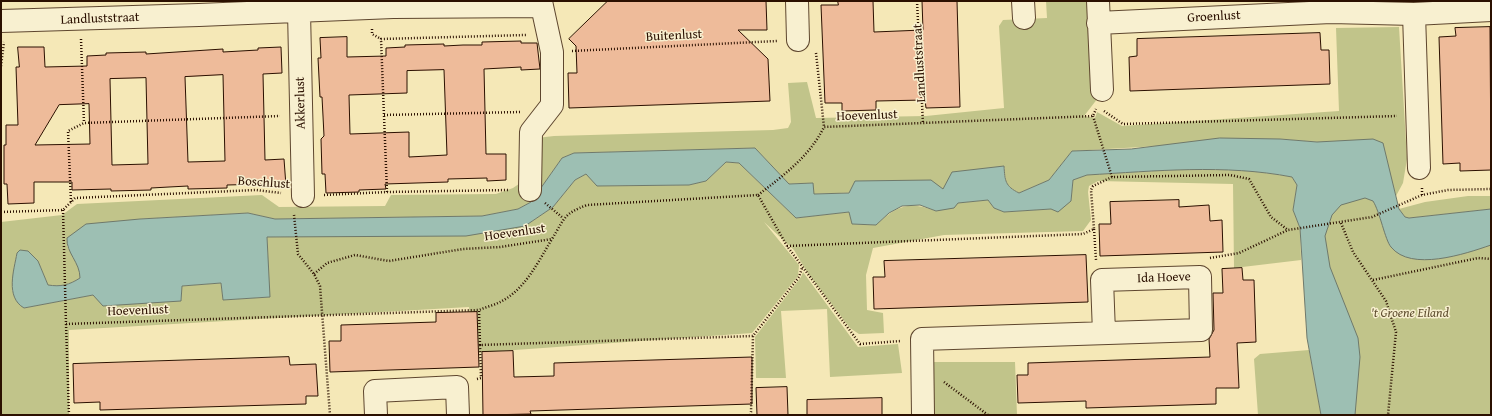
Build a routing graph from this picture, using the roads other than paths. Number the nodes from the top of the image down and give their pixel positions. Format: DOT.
graph roads {
  1 [pos="797,1"];
  2 [pos="1098,1"];
  3 [pos="393,4"];
  4 [pos="542,4"];
  5 [pos="1331,6"];
  6 [pos="199,8"];
  7 [pos="1491,10"];
  8 [pos="299,11"];
  9 [pos="1414,14"];
  10 [pos="1,22"];
  11 [pos="1098,24"];
  12 [pos="798,40"];
  13 [pos="1100,99"];
  14 [pos="1419,168"];
  15 [pos="530,190"];
  16 [pos="298,205"];
  17 [pos="1104,333"];
  18 [pos="376,415"];
  19 [pos="458,415"];
  20 [pos="923,415"];
  1 -- 12 [label="street"];
  2 -- 11 [label="street"];
  3 -- 4 [label="street, Landluststraat"];
  3 -- 8 [label="street, Landluststraat"];
  4 -- 15 [label="street, Landluststraat"];
  5 -- 9 [label="street, Groenlust"];
  5 -- 11 [label="street, Groenlust"];
  6 -- 8 [label="street, Landluststraat"];
  6 -- 10 [label="street, Landluststraat"];
  7 -- 9 [label="street, Groenlust"];
  8 -- 16 [label="street, Akkerlust"];
  9 -- 14 [label="street"];
  11 -- 13 [label="street"];
  17 -- 17 [label="street, Ida Hoeve"];
  17 -- 20 [label="street, Ida Hoeve"];
  18 -- 19 [label="street"];
}
